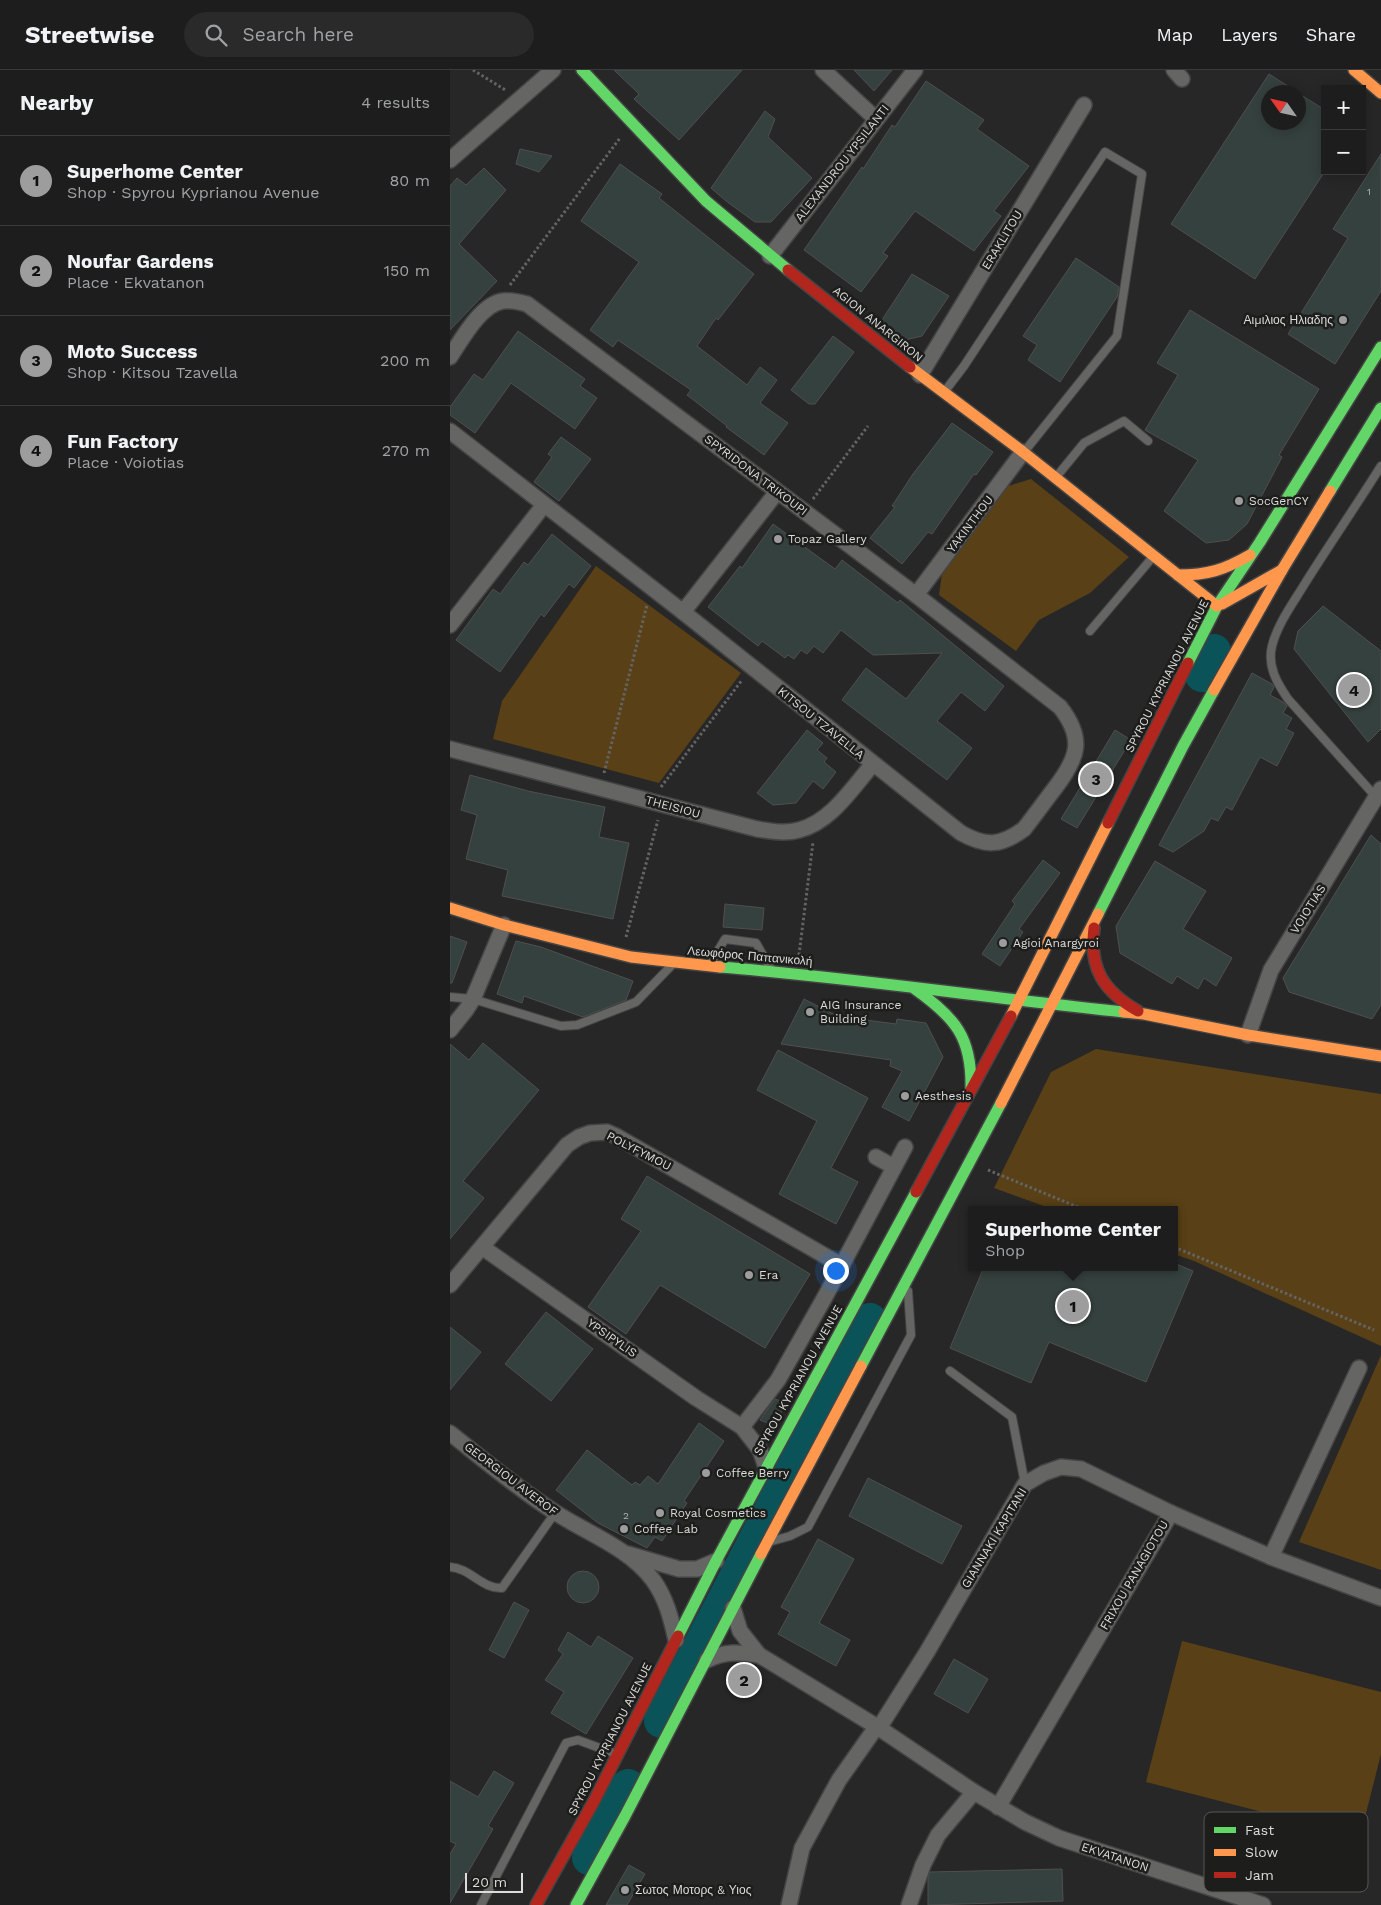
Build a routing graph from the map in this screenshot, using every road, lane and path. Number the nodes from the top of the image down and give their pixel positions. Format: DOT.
graph roads {
  1 [pos="473,70"];
  2 [pos="553,70"];
  3 [pos="582,70"];
  4 [pos="823,70"];
  5 [pos="915,70"];
  6 [pos="1354,70"];
  7 [pos="1381,93"];
  8 [pos="520,99"];
  9 [pos="1084,105"];
  10 [pos="876,119"];
  11 [pos="632,123"];
  12 [pos="450,160"];
  13 [pos="770,256"];
  14 [pos="501,301"];
  15 [pos="1381,348"];
  16 [pos="450,357"];
  17 [pos="920,375"];
  18 [pos="944,393"];
  19 [pos="1381,408"];
  20 [pos="868,426"];
  21 [pos="450,431"];
  22 [pos="1148,441"];
  23 [pos="1023,452"];
  24 [pos="1381,466"];
  25 [pos="1056,478"];
  26 [pos="777,492"];
  27 [pos="544,505"];
  28 [pos="803,511"];
  29 [pos="1255,552"];
  30 [pos="1154,556"];
  31 [pos="1282,570"];
  32 [pos="1178,575"];
  33 [pos="652,588"];
  34 [pos="916,596"];
  35 [pos="1217,606"];
  36 [pos="683,612"];
  37 [pos="450,625"];
  38 [pos="1090,631"];
  39 [pos="752,667"];
  40 [pos="1076,739"];
  41 [pos="450,749"];
  42 [pos="873,764"];
  43 [pos="600,788"];
  44 [pos="1379,793"];
  45 [pos="656,803"];
  46 [pos="815,824"];
  47 [pos="450,908"];
  48 [pos="1096,921"];
  49 [pos="504,925"];
  50 [pos="621,954"];
  51 [pos="674,963"];
  52 [pos="709,966"];
  53 [pos="772,971"];
  54 [pos="797,973"];
  55 [pos="913,987"];
  56 [pos="450,997"];
  57 [pos="473,998"];
  58 [pos="1019,1001"];
  59 [pos="1052,1005"];
  60 [pos="1144,1014"];
  61 [pos="450,1030"];
  62 [pos="1248,1036"];
  63 [pos="1381,1056"];
  64 [pos="971,1089"];
  65 [pos="905,1147"];
  66 [pos="876,1157"];
  67 [pos="969,1162"];
  68 [pos="894,1167"];
  69 [pos="1075,1206"];
  70 [pos="482,1247"];
  71 [pos="1178,1249"];
  72 [pos="841,1264"];
  73 [pos="907,1279"];
  74 [pos="450,1284"];
  75 [pos="1374,1330"];
  76 [pos="1359,1368"];
  77 [pos="950,1371"];
  78 [pos="742,1427"];
  79 [pos="450,1433"];
  80 [pos="766,1467"];
  81 [pos="1025,1484"];
  82 [pos="555,1513"];
  83 [pos="1171,1513"];
  84 [pos="767,1542"];
  85 [pos="624,1553"];
  86 [pos="1271,1557"];
  87 [pos="716,1561"];
  88 [pos="450,1567"];
  89 [pos="1381,1598"];
  90 [pos="733,1608"];
  91 [pos="676,1640"];
  92 [pos="759,1655"];
  93 [pos="707,1660"];
  94 [pos="878,1727"];
  95 [pos="617,1754"];
  96 [pos="974,1792"];
  97 [pos="998,1807"];
  98 [pos="1204,1886"];
  99 [pos="1223,1892"];
  100 [pos="481,1905"];
  101 [pos="536,1905"];
  102 [pos="576,1905"];
  103 [pos="789,1905"];
  104 [pos="909,1905"];
  105 [pos="1263,1905"];
  1 -- 8 [label="path"];
  2 -- 8 [label="street"];
  3 -- 11 [label="main road, AGION ANARGIRON"];
  4 -- 10 [label="street"];
  5 -- 10 [label="street, ALEXANDROU YPSILANTI"];
  6 -- 7 [label="main road"];
  8 -- 12 [label="street"];
  9 -- 17 [label="street, ERAKLITOU"];
  10 -- 13 [label="street, ALEXANDROU YPSILANTI"];
  11 -- 13 [label="main road, AGION ANARGIRON"];
  11 -- 14 [label="path"];
  13 -- 17 [label="main road, AGION ANARGIRON"];
  14 -- 16 [label="street"];
  14 -- 26 [label="street, SPYRIDONA TRIKOUPI"];
  15 -- 29 [label="main road, SPYROU KYPRIANOU AVENUE"];
  17 -- 18 [label="main road, AGION ANARGIRON"];
  18 -- 23 [label="main road, AGION ANARGIRON"];
  18 -- 23 [label="lane"];
  19 -- 31 [label="main road"];
  20 -- 28 [label="path"];
  21 -- 27 [label="street, KITSOU TZAVELLA"];
  22 -- 25 [label="lane"];
  23 -- 25 [label="main road, AGION ANARGIRON"];
  23 -- 34 [label="street, YAKINTHOU"];
  24 -- 44 [label="lane"];
  25 -- 30 [label="main road, AGION ANARGIRON"];
  26 -- 28 [label="street, SPYRIDONA TRIKOUPI"];
  26 -- 36 [label="street"];
  27 -- 33 [label="street, KITSOU TZAVELLA"];
  27 -- 37 [label="street"];
  28 -- 34 [label="street, SPYRIDONA TRIKOUPI"];
  29 -- 32 [label="main road"];
  29 -- 35 [label="main road, SPYROU KYPRIANOU AVENUE"];
  30 -- 32 [label="main road, AGION ANARGIRON"];
  30 -- 38 [label="lane"];
  31 -- 35 [label="main road"];
  31 -- 48 [label="main road"];
  32 -- 35 [label="main road, AGION ANARGIRON"];
  33 -- 36 [label="street, KITSOU TZAVELLA"];
  33 -- 43 [label="path"];
  34 -- 40 [label="street, SPYRIDONA TRIKOUPI"];
  35 -- 58 [label="main road, SPYROU KYPRIANOU AVENUE"];
  36 -- 39 [label="street, KITSOU TZAVELLA"];
  39 -- 42 [label="street, KITSOU TZAVELLA"];
  39 -- 45 [label="path"];
  40 -- 42 [label="street, KITSOU TZAVELLA"];
  41 -- 43 [label="street, THEISIOU"];
  42 -- 46 [label="street, THEISIOU"];
  43 -- 45 [label="street, THEISIOU"];
  44 -- 62 [label="street, VOIOTIAS"];
  45 -- 46 [label="street, THEISIOU"];
  45 -- 50 [label="path"];
  46 -- 54 [label="path"];
  47 -- 49 [label="main road, Λεωφόρος Παπανικολή"];
  48 -- 59 [label="main road"];
  48 -- 60 [label="main road"];
  49 -- 50 [label="main road, Λεωφόρος Παπανικολή"];
  49 -- 57 [label="street"];
  50 -- 51 [label="main road, Λεωφόρος Παπανικολή"];
  51 -- 52 [label="main road, Λεωφόρος Παπανικολή"];
  51 -- 57 [label="lane"];
  52 -- 53 [label="main road, Λεωφόρος Παπανικολή"];
  52 -- 53 [label="lane"];
  53 -- 54 [label="main road, Λεωφόρος Παπανικολή"];
  54 -- 55 [label="main road, Λεωφόρος Παπανικολή"];
  55 -- 58 [label="main road, Λεωφόρος Παπανικολή"];
  55 -- 64 [label="main road"];
  56 -- 57 [label="lane"];
  57 -- 61 [label="street"];
  58 -- 59 [label="main road, Λεωφόρος Παπανικολή"];
  58 -- 64 [label="main road, SPYROU KYPRIANOU AVENUE"];
  59 -- 60 [label="main road, Λεωφόρος Παπανικολή"];
  59 -- 67 [label="main road"];
  60 -- 62 [label="main road"];
  62 -- 63 [label="main road"];
  64 -- 80 [label="main road, SPYROU KYPRIANOU AVENUE"];
  65 -- 68 [label="street"];
  66 -- 68 [label="street"];
  67 -- 69 [label="path"];
  67 -- 73 [label="main road"];
  68 -- 72 [label="street"];
  70 -- 72 [label="street, POLYFYMOU"];
  70 -- 74 [label="street, POLYFYMOU"];
  70 -- 78 [label="street, YPSIPYLIS"];
  71 -- 75 [label="path"];
  72 -- 78 [label="street"];
  73 -- 84 [label="main road"];
  73 -- 84 [label="lane"];
  76 -- 86 [label="street"];
  77 -- 81 [label="lane"];
  78 -- 80 [label="street, YPSIPYLIS"];
  79 -- 82 [label="street, GEORGIOU AVEROF"];
  80 -- 87 [label="main road, SPYROU KYPRIANOU AVENUE"];
  81 -- 83 [label="street, GIANNAKI KAPITANI"];
  81 -- 94 [label="street, GIANNAKI KAPITANI"];
  82 -- 85 [label="street, GEORGIOU AVEROF"];
  82 -- 88 [label="lane"];
  83 -- 86 [label="street, FRIXOU PANAGIOTOU"];
  83 -- 97 [label="street, FRIXOU PANAGIOTOU"];
  84 -- 90 [label="main road"];
  85 -- 87 [label="street, GEORGIOU AVEROF"];
  85 -- 91 [label="street, GEORGIOU AVEROF"];
  86 -- 89 [label="street, FRIXOU PANAGIOTOU"];
  87 -- 91 [label="main road, SPYROU KYPRIANOU AVENUE"];
  90 -- 92 [label="street, EKVATANON"];
  90 -- 93 [label="main road"];
  91 -- 95 [label="main road, SPYROU KYPRIANOU AVENUE"];
  92 -- 93 [label="street, EKVATANON"];
  92 -- 94 [label="street, EKVATANON"];
  93 -- 102 [label="main road"];
  94 -- 96 [label="street, EKVATANON"];
  94 -- 103 [label="street, GIANNAKI KAPITANI"];
  95 -- 100 [label="lane"];
  95 -- 101 [label="main road, SPYROU KYPRIANOU AVENUE"];
  96 -- 97 [label="street, EKVATANON"];
  96 -- 104 [label="street"];
  97 -- 98 [label="street, EKVATANON"];
  99 -- 105 [label="street, EKVATANON"];
}
